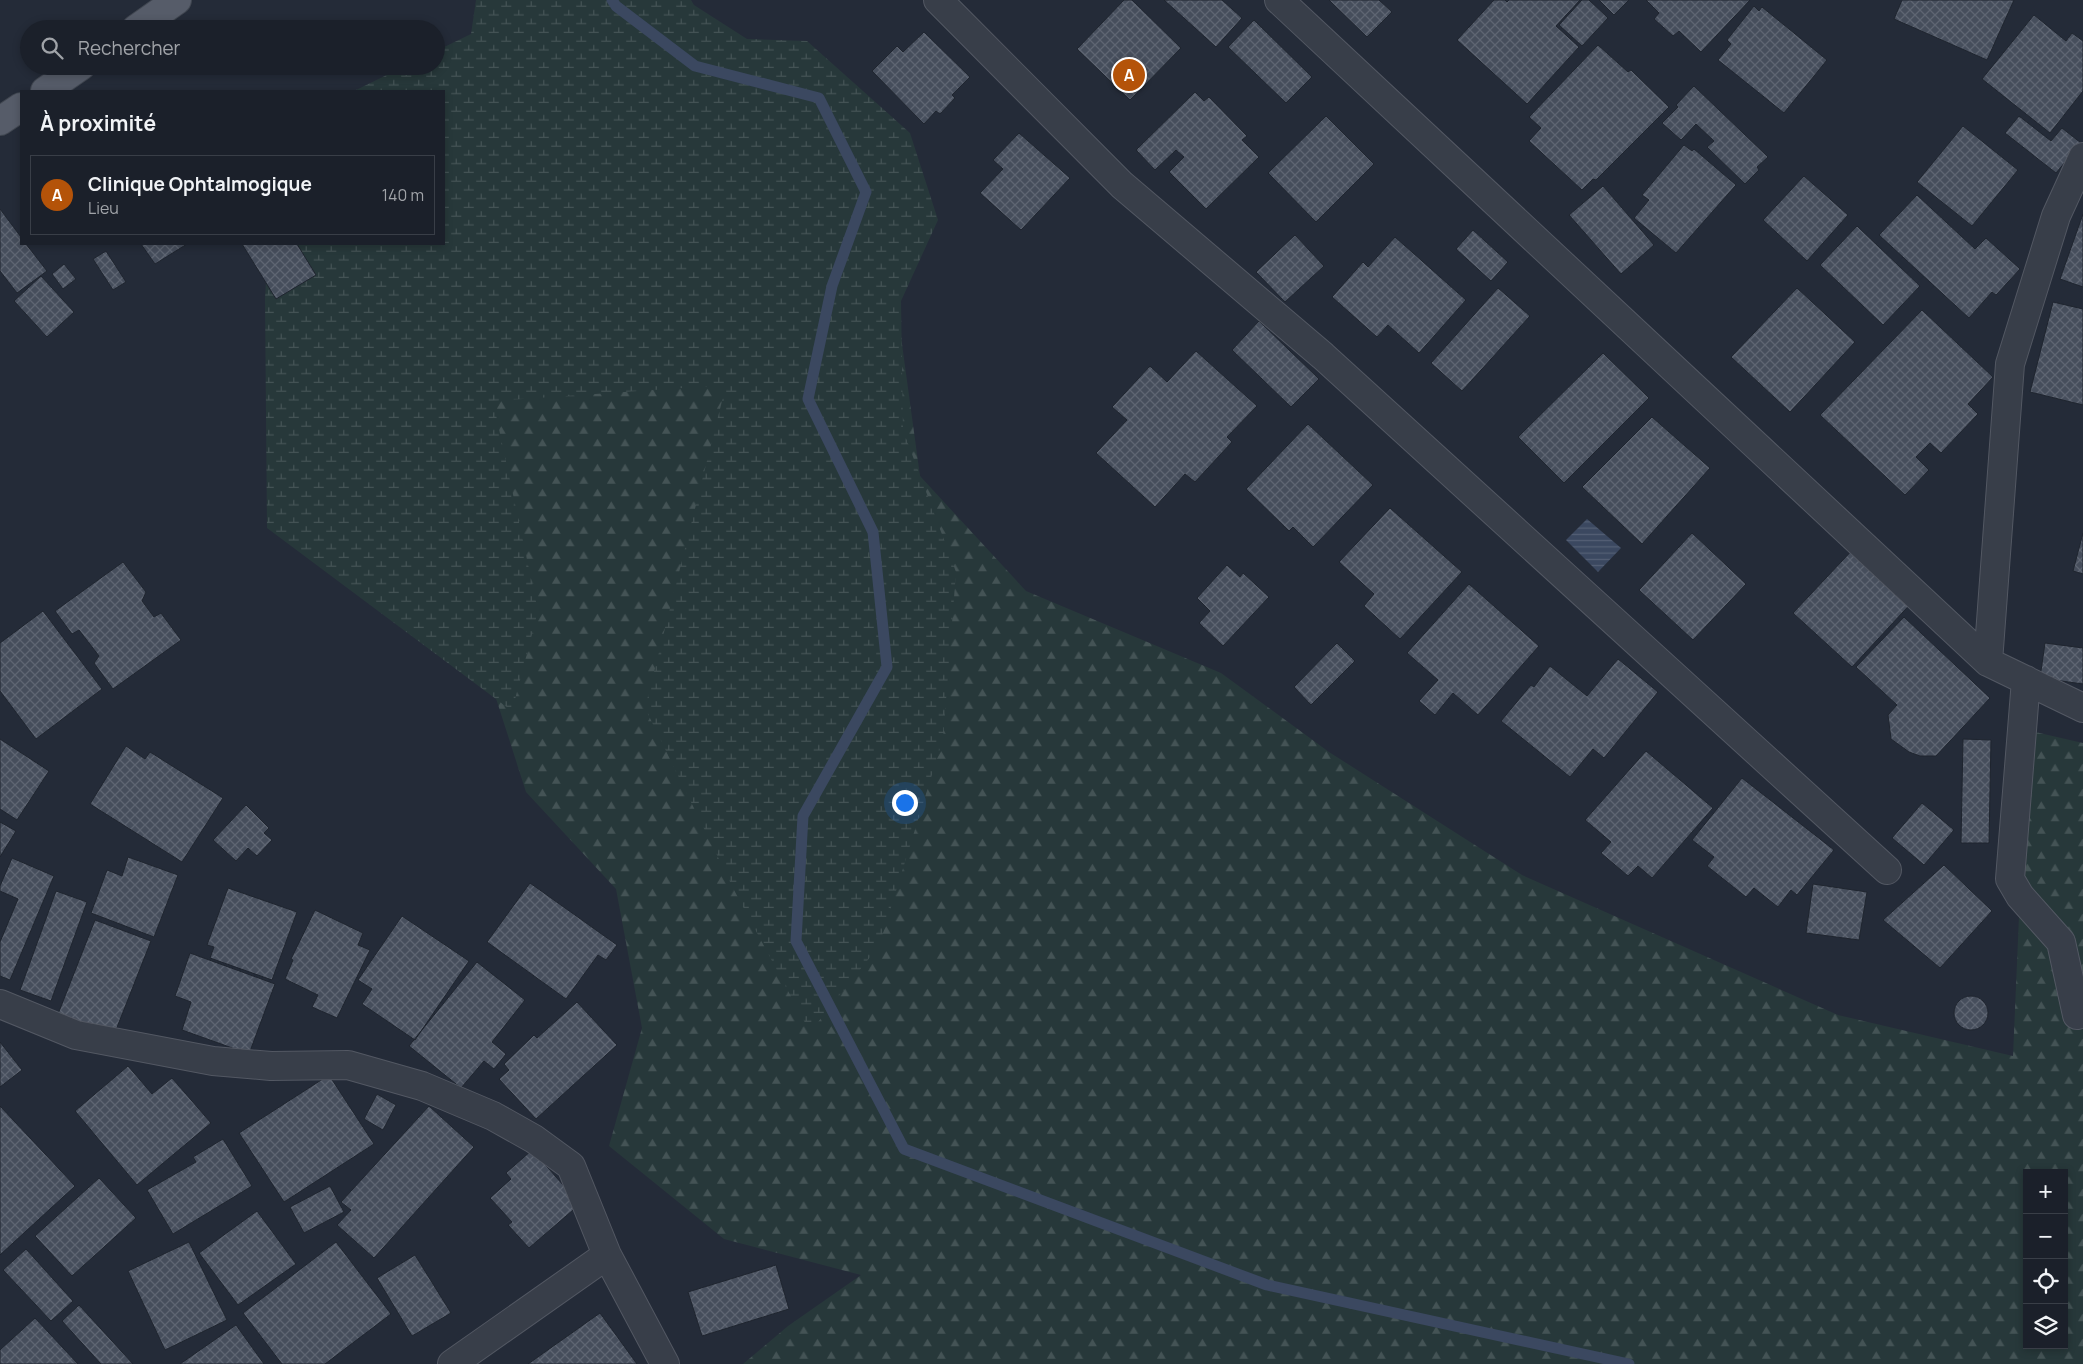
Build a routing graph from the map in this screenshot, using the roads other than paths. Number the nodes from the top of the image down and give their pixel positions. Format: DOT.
graph roads {
  1 [pos="177,0"];
  2 [pos="938,0"];
  3 [pos="1279,0"];
  4 [pos="149,20"];
  5 [pos="68,75"];
  6 [pos="46,90"];
  7 [pos="20,108"];
  8 [pos="0,121"];
  9 [pos="2083,157"];
  10 [pos="1988,662"];
  11 [pos="2026,680"];
  12 [pos="2083,708"];
  13 [pos="1887,870"];
  14 [pos="0,1004"];
  15 [pos="2077,1015"];
  16 [pos="606,1255"];
  17 [pos="452,1364"];
  18 [pos="665,1364"];
  1 -- 4 [label="main road"];
  2 -- 13 [label="street"];
  3 -- 10 [label="street"];
  5 -- 6 [label="main road"];
  7 -- 8 [label="main road"];
  9 -- 10 [label="street"];
  10 -- 11 [label="street"];
  11 -- 12 [label="street"];
  11 -- 15 [label="street"];
  14 -- 16 [label="street"];
  16 -- 17 [label="street"];
  16 -- 18 [label="street"];
}
